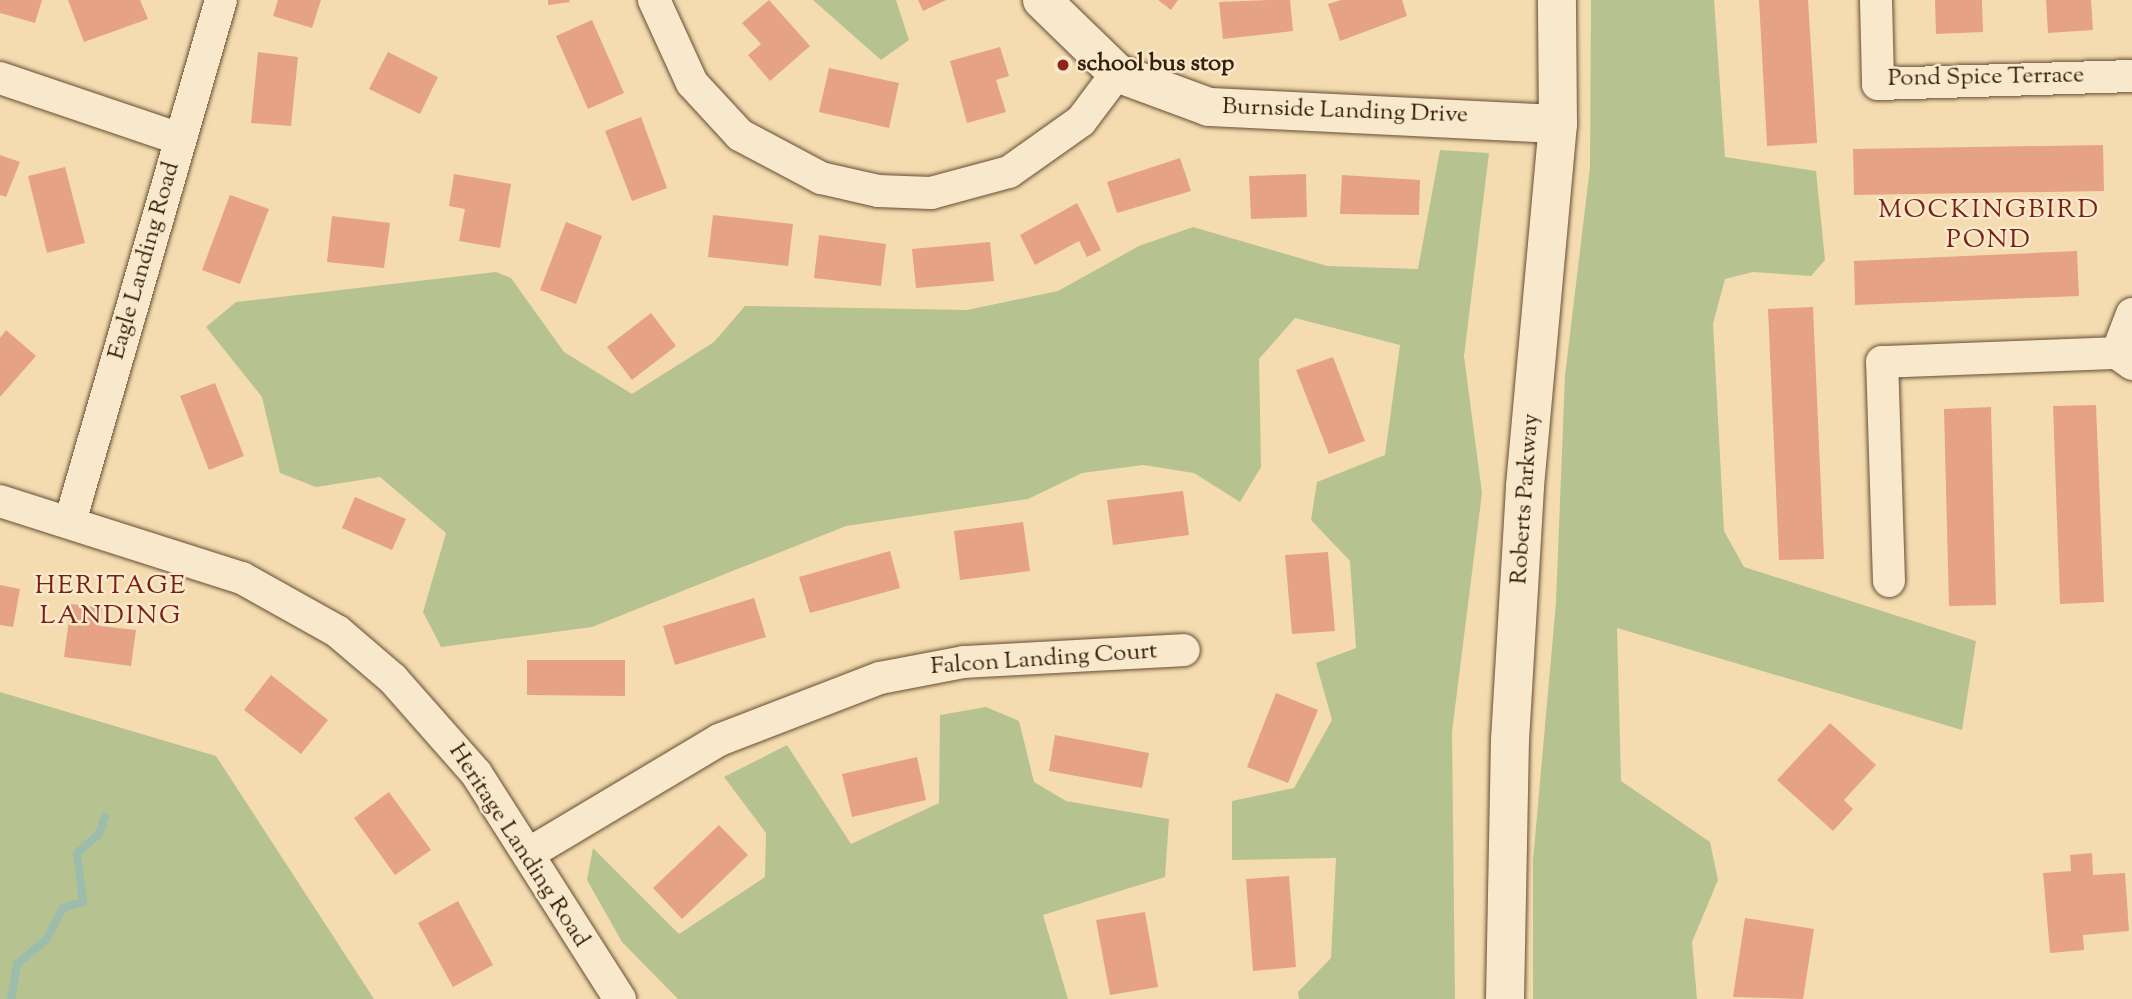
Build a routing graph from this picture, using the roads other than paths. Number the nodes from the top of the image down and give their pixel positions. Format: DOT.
graph roads {
  1 [pos="221,0"];
  2 [pos="654,0"];
  3 [pos="1042,0"];
  4 [pos="1558,0"];
  5 [pos="1876,0"];
  6 [pos="1117,73"];
  7 [pos="2132,76"];
  8 [pos="0,78"];
  9 [pos="1558,124"];
  10 [pos="180,139"];
  11 [pos="2132,314"];
  12 [pos="2125,358"];
  13 [pos="0,501"];
  14 [pos="70,522"];
  15 [pos="1889,581"];
  16 [pos="1184,650"];
  17 [pos="528,855"];
  18 [pos="620,999"];
  19 [pos="1505,999"];
  1 -- 10 [label="street, Eagle Landing Road"];
  2 -- 6 [label="street"];
  3 -- 6 [label="main road, Burnside Landing Drive"];
  4 -- 9 [label="main road, Roberts Parkway"];
  5 -- 7 [label="street, Pond Spice Terrace"];
  6 -- 9 [label="main road, Burnside Landing Drive"];
  8 -- 10 [label="street"];
  9 -- 19 [label="main road, Roberts Parkway"];
  10 -- 14 [label="street, Eagle Landing Road"];
  11 -- 12 [label="street"];
  12 -- 15 [label="street"];
  13 -- 14 [label="street, Heritage Landing Road"];
  14 -- 17 [label="street, Heritage Landing Road"];
  16 -- 17 [label="street, Falcon Landing Court"];
  17 -- 18 [label="street, Heritage Landing Road"];
}
